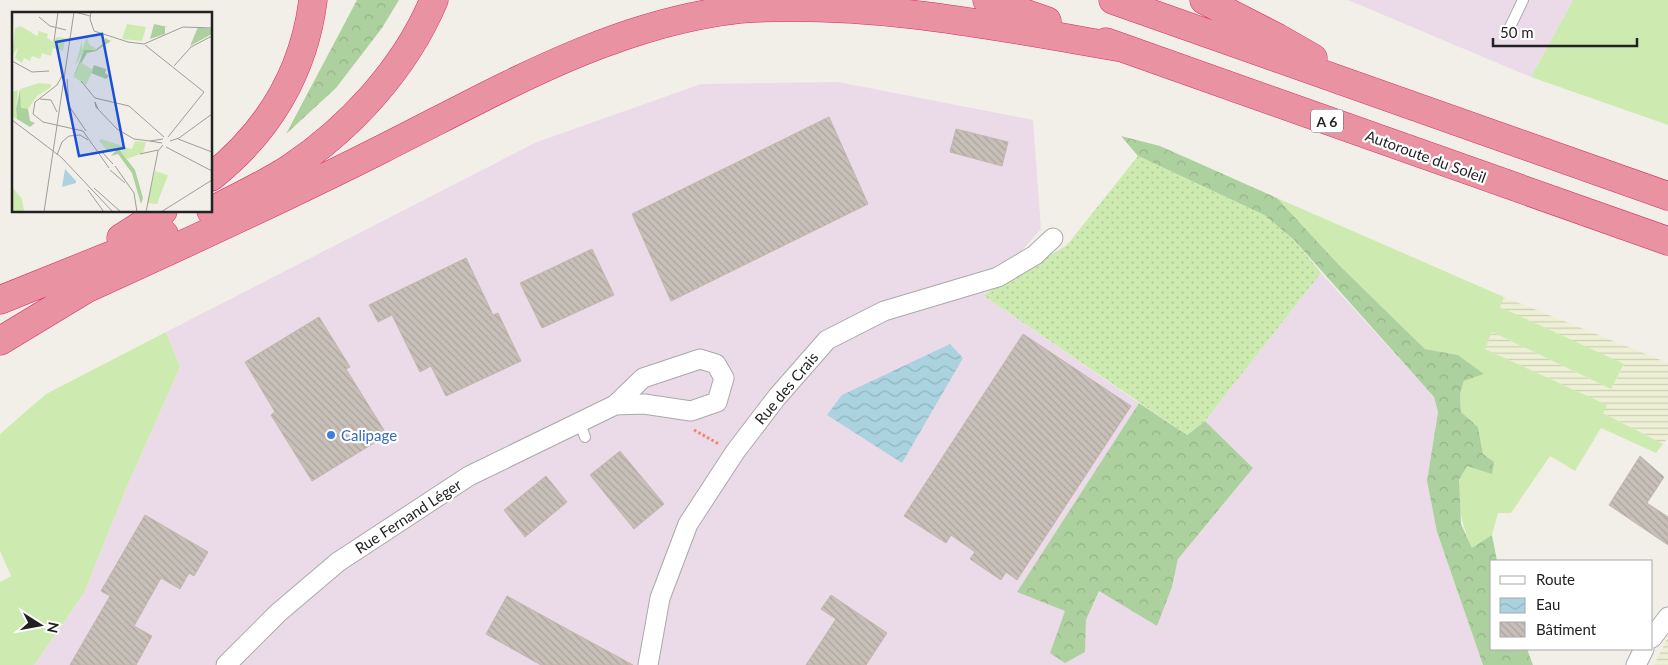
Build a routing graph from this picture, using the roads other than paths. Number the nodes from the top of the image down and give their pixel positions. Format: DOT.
graph roads {
  1 [pos="313,0"];
  2 [pos="434,0"];
  3 [pos="987,0"];
  4 [pos="1113,0"];
  5 [pos="1204,0"];
  6 [pos="1523,0"];
  7 [pos="1510,27"];
  8 [pos="1123,48"];
  9 [pos="1363,89"];
  10 [pos="212,176"];
  11 [pos="1668,196"];
  12 [pos="212,210"];
  13 [pos="207,212"];
  14 [pos="167,221"];
  15 [pos="1054,238"];
  16 [pos="1668,241"];
  17 [pos="88,288"];
  18 [pos="0,300"];
  19 [pos="0,341"];
  20 [pos="614,405"];
  21 [pos="1668,617"];
  22 [pos="1653,637"];
  23 [pos="1644,650"];
  24 [pos="226,665"];
  25 [pos="648,665"];
  26 [pos="1636,665"];
  1 -- 10 [label="highway"];
  2 -- 12 [label="highway"];
  3 -- 8 [label="highway, Autoroute du Soleil / A 6"];
  4 -- 9 [label="highway"];
  5 -- 9 [label="highway"];
  6 -- 7 [label="lane"];
  8 -- 16 [label="highway, Autoroute du Soleil / A 6"];
  8 -- 17 [label="highway"];
  9 -- 11 [label="highway"];
  13 -- 14 [label="highway"];
  14 -- 17 [label="highway"];
  14 -- 18 [label="highway"];
  15 -- 25 [label="street, Rue des Crais"];
  17 -- 19 [label="highway"];
  20 -- 20 [label="street, Rue Fernand Léger"];
  20 -- 24 [label="street, Rue Fernand Léger"];
  21 -- 22 [label="street"];
  23 -- 26 [label="street"];
}
